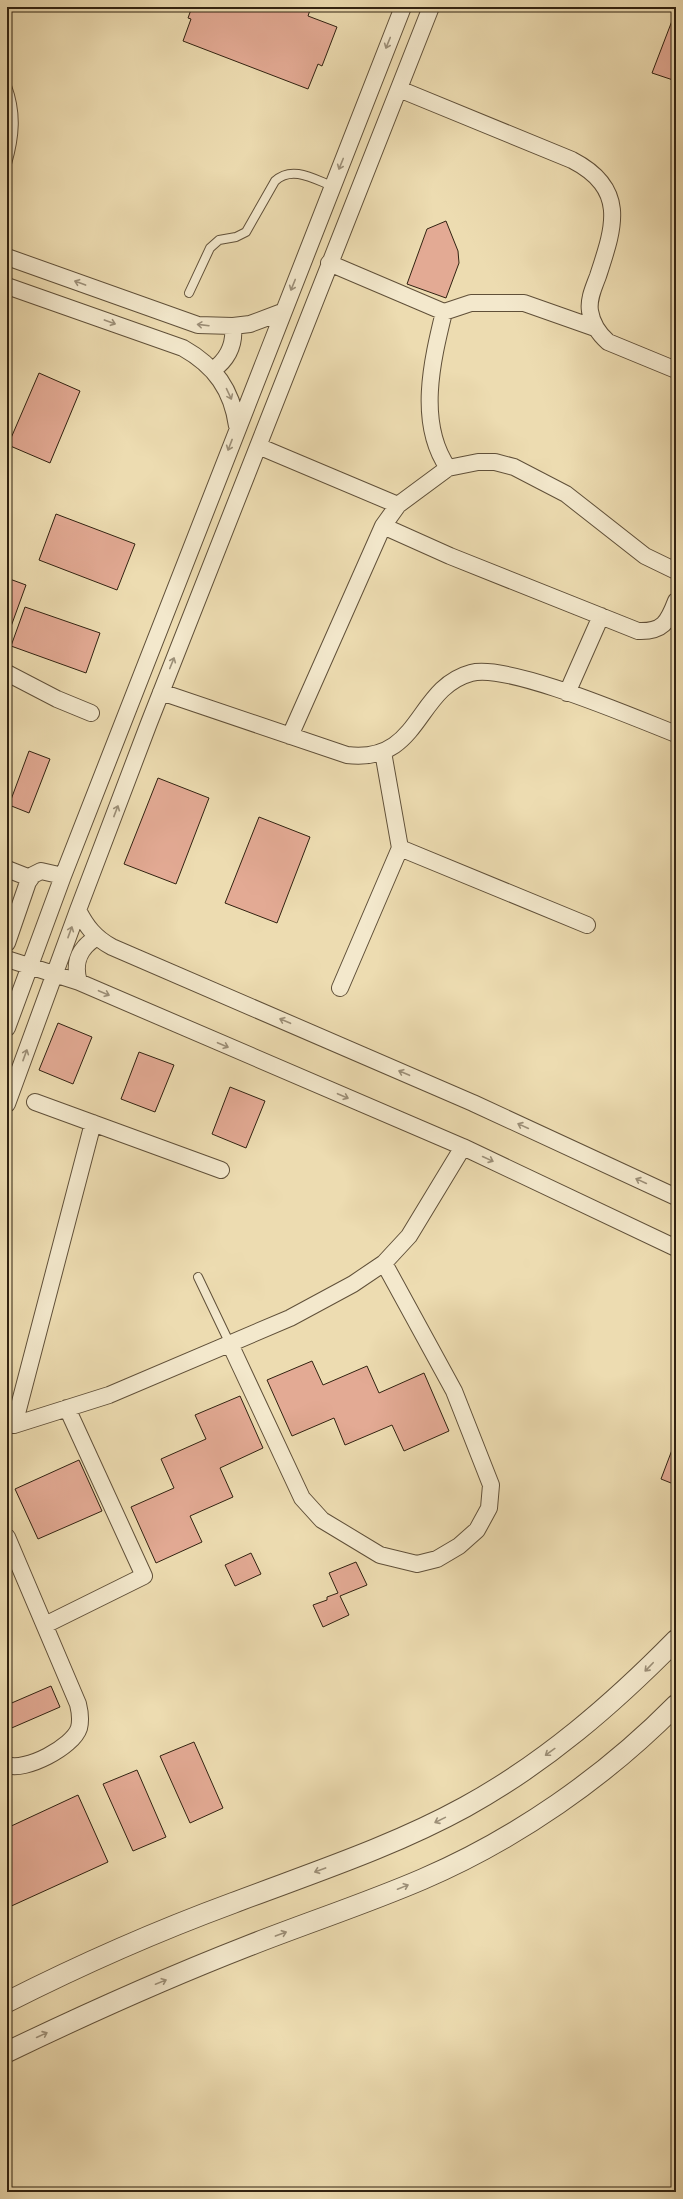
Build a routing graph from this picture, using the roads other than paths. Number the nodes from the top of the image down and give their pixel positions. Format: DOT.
graph roads {
  1 [pos="403,7"];
  2 [pos="431,7"];
  3 [pos="7,86"];
  4 [pos="398,89"];
  5 [pos="7,164"];
  6 [pos="332,186"];
  7 [pos="7,257"];
  8 [pos="329,263"];
  9 [pos="7,286"];
  10 [pos="189,293"];
  11 [pos="282,312"];
  12 [pos="444,312"];
  13 [pos="234,326"];
  14 [pos="596,328"];
  15 [pos="213,370"];
  16 [pos="676,370"];
  17 [pos="237,427"];
  18 [pos="258,446"];
  19 [pos="448,468"];
  20 [pos="398,505"];
  21 [pos="383,526"];
  22 [pos="676,571"];
  23 [pos="676,601"];
  24 [pos="601,616"];
  25 [pos="7,673"];
  26 [pos="161,692"];
  27 [pos="567,693"];
  28 [pos="91,714"];
  29 [pos="126,715"];
  30 [pos="149,723"];
  31 [pos="676,734"];
  32 [pos="290,736"];
  33 [pos="383,752"];
  34 [pos="400,848"];
  35 [pos="7,869"];
  36 [pos="63,876"];
  37 [pos="30,878"];
  38 [pos="78,910"];
  39 [pos="587,925"];
  40 [pos="97,937"];
  41 [pos="7,943"];
  42 [pos="7,959"];
  43 [pos="30,966"];
  44 [pos="54,975"];
  45 [pos="79,982"];
  46 [pos="340,988"];
  47 [pos="7,1028"];
  48 [pos="35,1102"];
  49 [pos="7,1104"];
  50 [pos="93,1123"];
  51 [pos="463,1148"];
  52 [pos="221,1170"];
  53 [pos="676,1197"];
  54 [pos="676,1248"];
  55 [pos="384,1262"];
  56 [pos="198,1277"];
  57 [pos="230,1344"];
  58 [pos="67,1408"];
  59 [pos="11,1424"];
  60 [pos="7,1537"];
  61 [pos="44,1625"];
  62 [pos="676,1640"];
  63 [pos="676,1705"];
  64 [pos="7,1765"];
  65 [pos="7,2002"];
  66 [pos="7,2052"];
  1 -- 6 [label="street, one-way"];
  2 -- 4 [label="street"];
  3 -- 5 [label="lane"];
  4 -- 8 [label="street"];
  4 -- 14 [label="street"];
  6 -- 10 [label="lane"];
  6 -- 11 [label="street, one-way"];
  13 -- 7 [label="street, one-way"];
  8 -- 12 [label="street"];
  8 -- 18 [label="street"];
  9 -- 15 [label="street, one-way"];
  11 -- 13 [label="street"];
  11 -- 17 [label="street"];
  12 -- 14 [label="street"];
  12 -- 19 [label="street"];
  13 -- 15 [label="street"];
  14 -- 16 [label="street"];
  15 -- 17 [label="street, one-way"];
  17 -- 29 [label="street, one-way"];
  18 -- 20 [label="street"];
  26 -- 18 [label="street, one-way"];
  19 -- 20 [label="street"];
  19 -- 22 [label="street"];
  20 -- 21 [label="street"];
  21 -- 24 [label="street"];
  21 -- 32 [label="street"];
  23 -- 24 [label="street"];
  24 -- 27 [label="street"];
  25 -- 28 [label="street"];
  26 -- 30 [label="street"];
  26 -- 32 [label="street"];
  27 -- 31 [label="street"];
  27 -- 33 [label="street"];
  29 -- 30 [label="street"];
  29 -- 36 [label="street"];
  38 -- 30 [label="street, one-way"];
  32 -- 33 [label="street"];
  33 -- 34 [label="street"];
  34 -- 39 [label="street"];
  34 -- 46 [label="street"];
  35 -- 37 [label="street"];
  36 -- 37 [label="street"];
  36 -- 43 [label="street"];
  37 -- 41 [label="street"];
  38 -- 40 [label="street"];
  44 -- 38 [label="street, one-way"];
  40 -- 45 [label="street"];
  53 -- 40 [label="street, one-way"];
  42 -- 43 [label="street"];
  43 -- 44 [label="street"];
  43 -- 47 [label="street"];
  44 -- 45 [label="street"];
  49 -- 44 [label="street, one-way"];
  45 -- 51 [label="street, one-way"];
  48 -- 50 [label="street"];
  50 -- 52 [label="street"];
  50 -- 59 [label="street"];
  51 -- 54 [label="street, one-way"];
  51 -- 55 [label="street"];
  55 -- 57 [label="street"];
  55 -- 57 [label="street"];
  56 -- 57 [label="lane"];
  57 -- 58 [label="street"];
  58 -- 59 [label="street"];
  58 -- 61 [label="street"];
  60 -- 61 [label="street"];
  61 -- 64 [label="street"];
  62 -- 65 [label="street, one-way"];
  66 -- 63 [label="street, one-way"];
}
